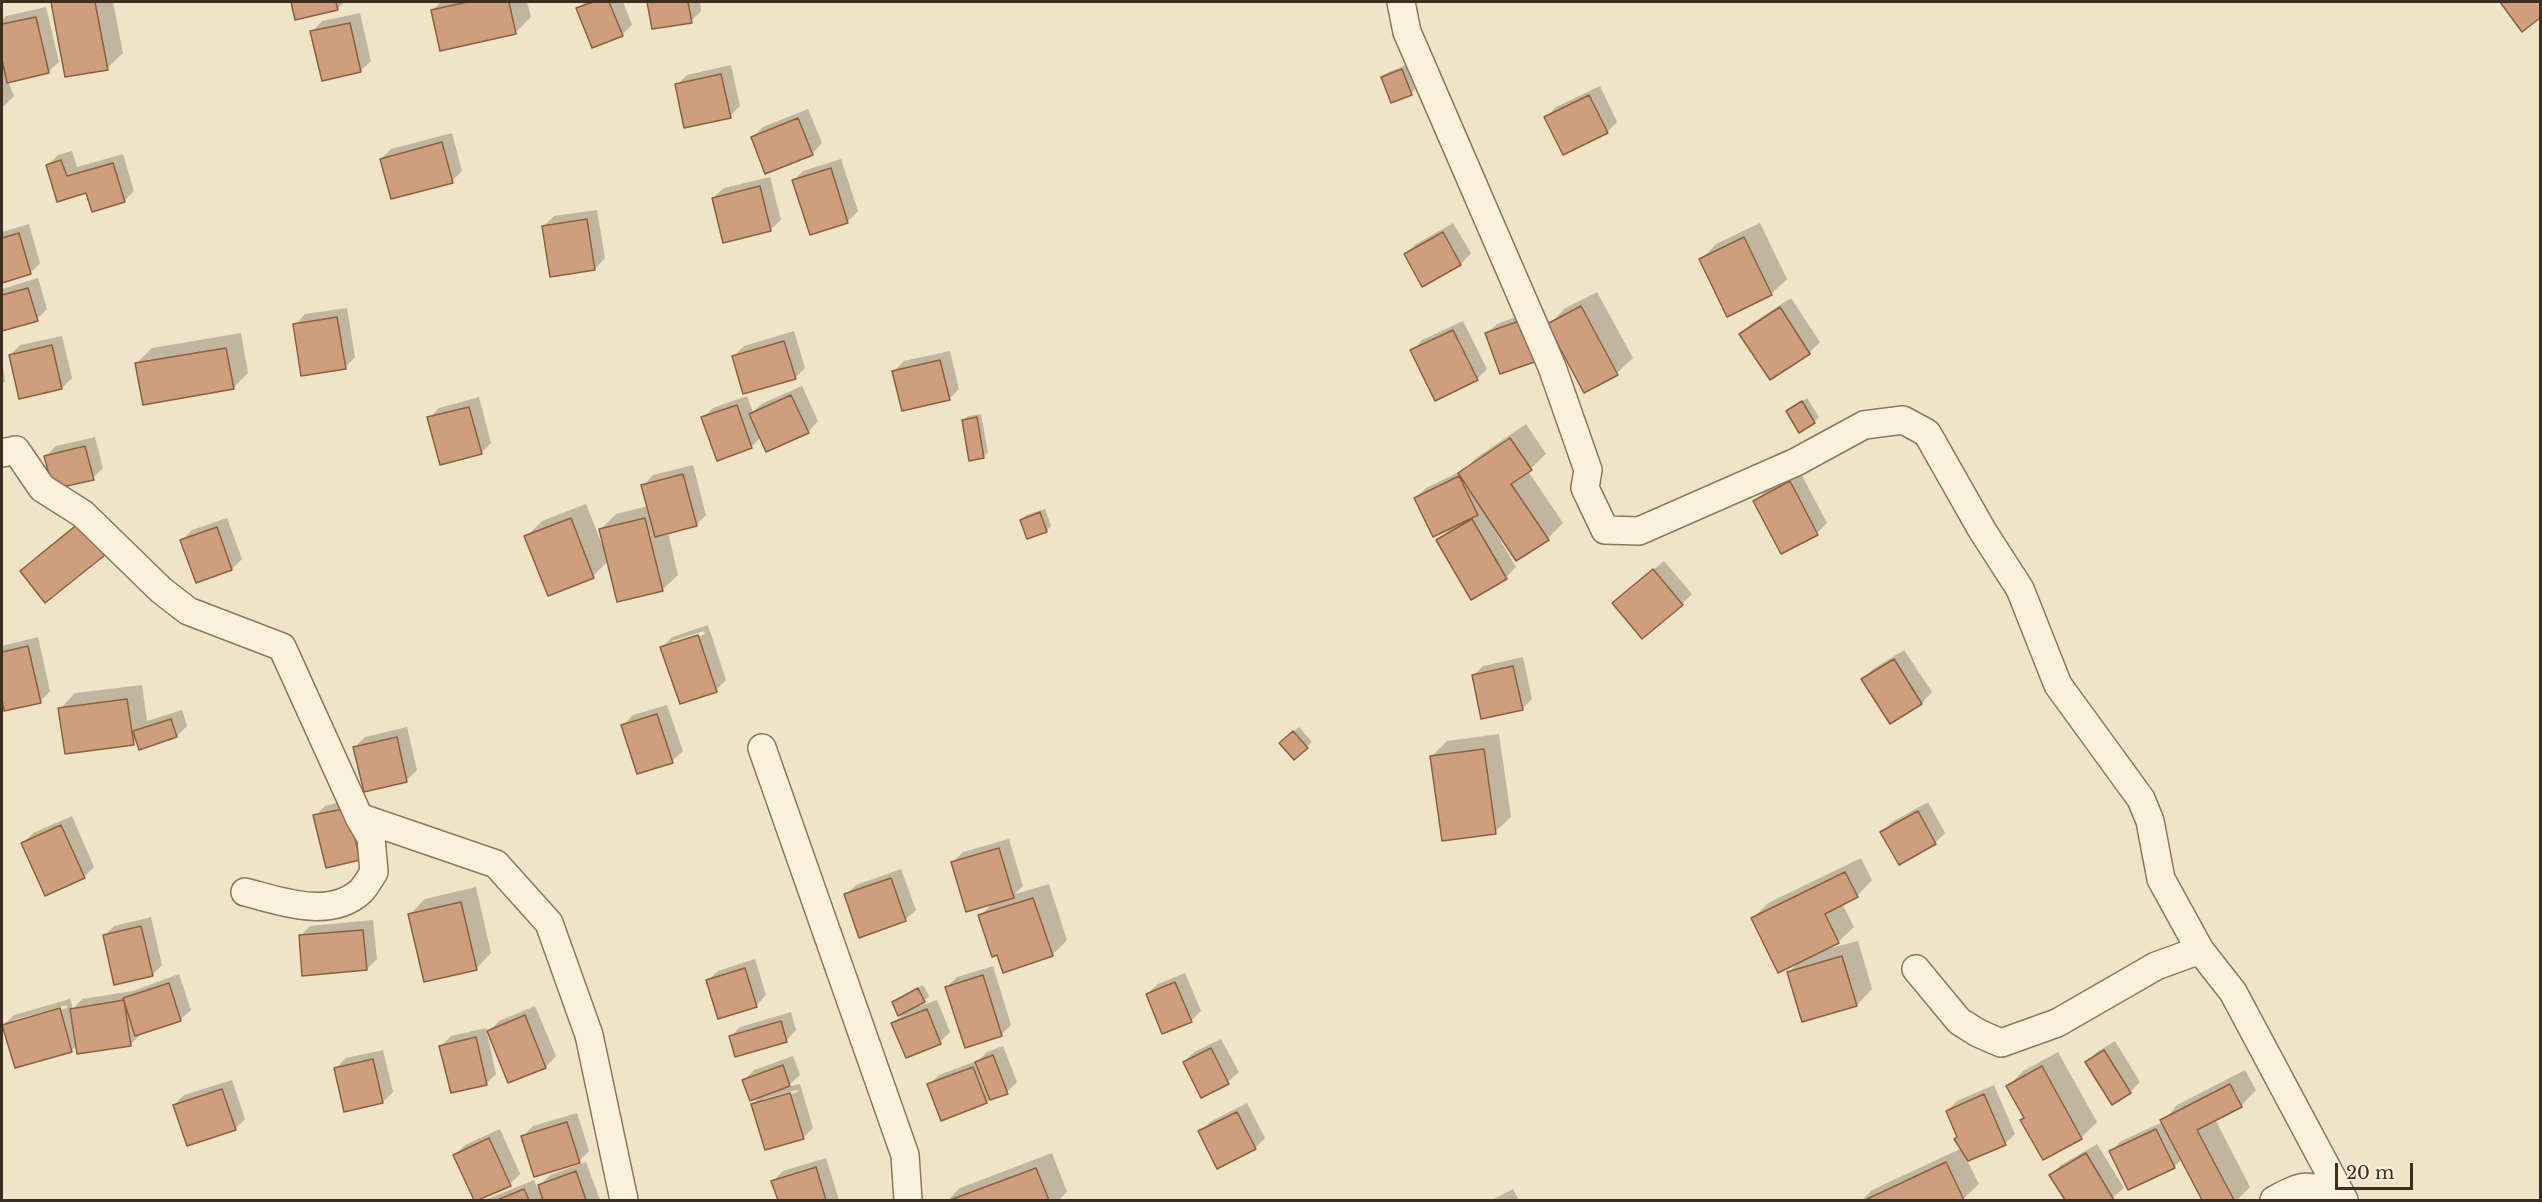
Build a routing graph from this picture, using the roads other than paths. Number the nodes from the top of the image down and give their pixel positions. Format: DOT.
graph roads {
  1 [pos="1401,2"];
  2 [pos="2,453"];
  3 [pos="762,748"];
  4 [pos="359,817"];
  5 [pos="244,892"];
  6 [pos="2200,950"];
  7 [pos="1916,969"];
  8 [pos="624,1200"];
  9 [pos="908,1200"];
  10 [pos="2274,1200"];
  11 [pos="2343,1200"];
  1 -- 6 [label="street"];
  2 -- 4 [label="street"];
  3 -- 9 [label="street"];
  4 -- 5 [label="street"];
  4 -- 8 [label="street"];
  6 -- 7 [label="street"];
  6 -- 11 [label="street"];
  10 -- 11 [label="street"];
}
